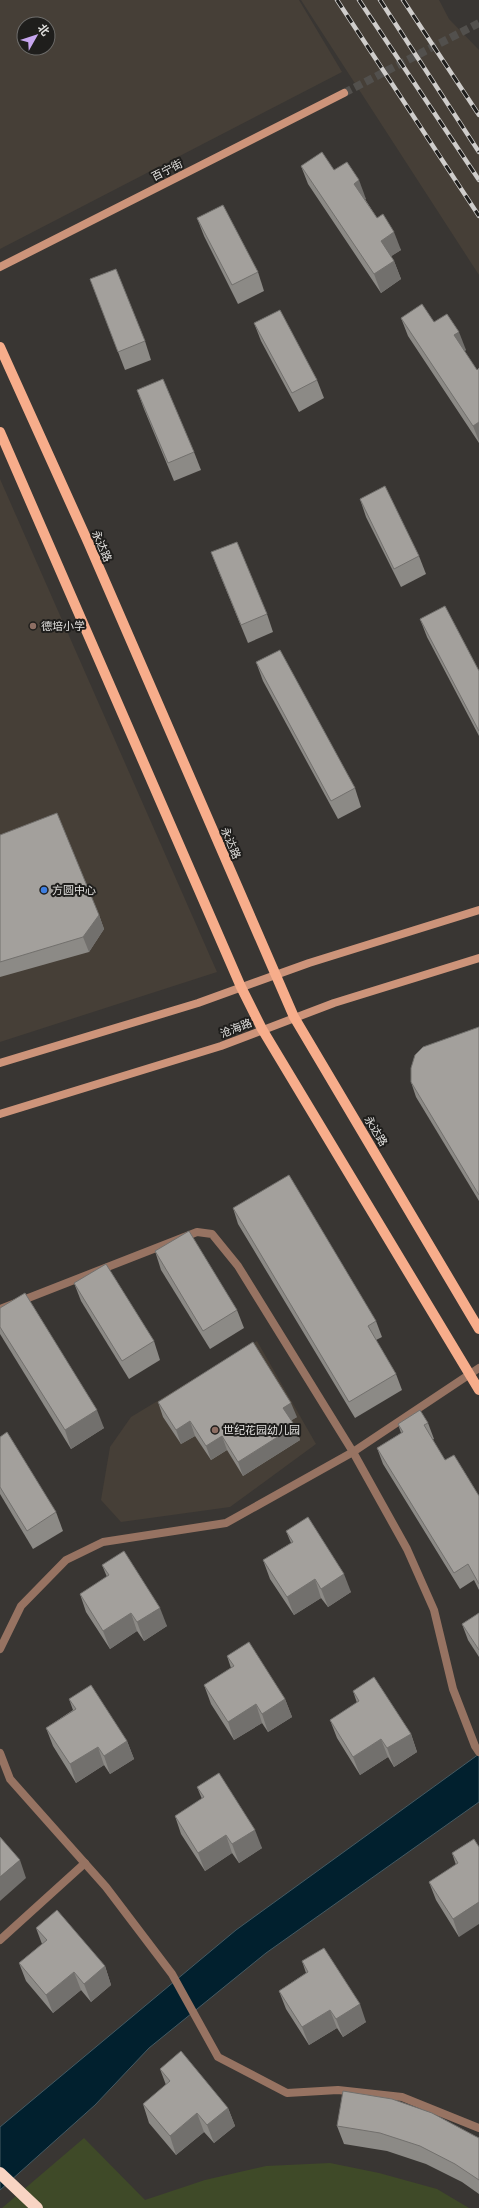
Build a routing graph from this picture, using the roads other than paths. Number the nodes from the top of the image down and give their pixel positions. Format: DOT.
graph roads {
  1 [pos="344,93"];
  2 [pos="0,267"];
  3 [pos="0,347"];
  4 [pos="0,432"];
  5 [pos="479,910"];
  6 [pos="479,958"];
  7 [pos="275,975"];
  8 [pos="241,987"];
  9 [pos="294,1017"];
  10 [pos="262,1029"];
  11 [pos="0,1063"];
  12 [pos="0,1114"];
  13 [pos="0,1309"];
  14 [pos="479,1329"];
  15 [pos="479,1368"];
  16 [pos="469,1374"];
  17 [pos="479,1390"];
  18 [pos="352,1452"];
  19 [pos="0,1649"];
  20 [pos="479,1752"];
  21 [pos="0,1753"];
  22 [pos="85,1863"];
  23 [pos="0,1940"];
  24 [pos="479,2128"];
  25 [pos="0,2173"];
  26 [pos="37,2208"];
  1 -- 2 [label="main road, 百宁街"];
  3 -- 7 [label="main road, 永达路"];
  4 -- 8 [label="main road"];
  5 -- 7 [label="main road"];
  6 -- 9 [label="main road, 沧海路"];
  7 -- 8 [label="main road"];
  7 -- 9 [label="main road, 永达路"];
  8 -- 10 [label="main road"];
  8 -- 11 [label="main road"];
  9 -- 10 [label="main road, 沧海路"];
  9 -- 14 [label="main road, 永达路"];
  10 -- 12 [label="main road, 沧海路"];
  10 -- 16 [label="main road"];
  13 -- 18 [label="lane"];
  15 -- 16 [label="lane"];
  16 -- 17 [label="main road"];
  16 -- 18 [label="lane"];
  18 -- 19 [label="lane"];
  18 -- 20 [label="lane"];
  21 -- 22 [label="lane"];
  22 -- 23 [label="lane"];
  22 -- 24 [label="lane"];
  25 -- 26 [label="highway"];
}
